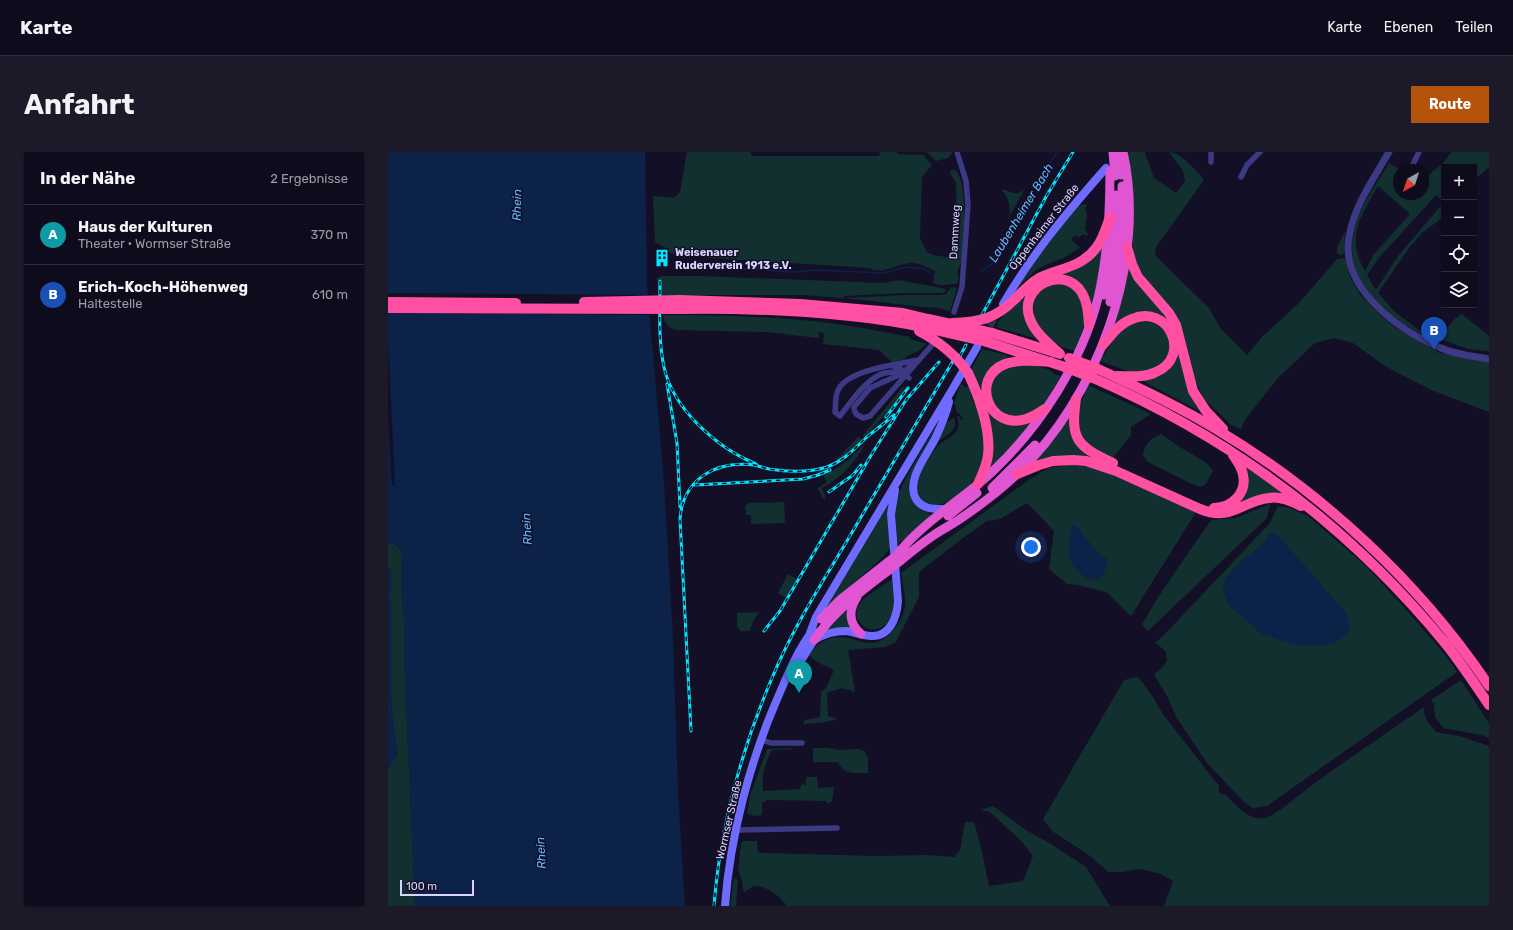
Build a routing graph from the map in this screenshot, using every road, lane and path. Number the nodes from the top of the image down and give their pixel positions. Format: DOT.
graph roads {
  1 [pos="958,152"];
  2 [pos="1111,152"];
  3 [pos="1119,152"];
  4 [pos="1123,152"];
  5 [pos="1211,152"];
  6 [pos="1260,152"];
  7 [pos="1389,152"];
  8 [pos="1419,152"];
  9 [pos="1211,162"];
  10 [pos="1413,164"];
  11 [pos="1106,168"];
  12 [pos="1118,176"];
  13 [pos="1241,177"];
  14 [pos="1110,217"];
  15 [pos="1127,247"];
  16 [pos="388,302"];
  17 [pos="1003,304"];
  18 [pos="680,305"];
  19 [pos="388,308"];
  20 [pos="954,312"];
  21 [pos="952,323"];
  22 [pos="1089,325"];
  23 [pos="923,326"];
  24 [pos="989,338"];
  25 [pos="932,345"];
  26 [pos="1103,345"];
  27 [pos="977,348"];
  28 [pos="1060,354"];
  29 [pos="1489,359"];
  30 [pos="919,360"];
  31 [pos="1051,362"];
  32 [pos="1067,362"];
  33 [pos="892,366"];
  34 [pos="1095,373"];
  35 [pos="906,374"];
  36 [pos="1112,376"];
  37 [pos="952,390"];
  38 [pos="1076,399"];
  39 [pos="1045,409"];
  40 [pos="1230,437"];
  41 [pos="1228,449"];
  42 [pos="1017,474"];
  43 [pos="901,476"];
  44 [pos="978,484"];
  45 [pos="947,509"];
  46 [pos="1317,513"];
  47 [pos="940,531"];
  48 [pos="898,555"];
  49 [pos="888,566"];
  50 [pos="862,590"];
  51 [pos="825,602"];
  52 [pos="821,619"];
  53 [pos="861,634"];
  54 [pos="812,637"];
  55 [pos="1489,686"];
  56 [pos="1489,705"];
  57 [pos="762,740"];
  58 [pos="802,743"];
  59 [pos="837,828"];
  60 [pos="736,830"];
  61 [pos="725,906"];
  1 -- 20 [label="street, Dammweg"];
  2 -- 12 [label="highway"];
  3 -- 12 [label="highway, bridge"];
  4 -- 12 [label="highway"];
  5 -- 9 [label="street"];
  6 -- 13 [label="street"];
  7 -- 29 [label="street"];
  8 -- 10 [label="street"];
  11 -- 17 [label="main road, Oppenheimer Straße"];
  12 -- 14 [label="highway"];
  12 -- 15 [label="highway"];
  12 -- 47 [label="highway"];
  12 -- 48 [label="highway"];
  14 -- 21 [label="highway, bridge"];
  14 -- 22 [label="highway"];
  15 -- 26 [label="highway"];
  15 -- 40 [label="highway"];
  16 -- 18 [label="highway, bridge"];
  18 -- 19 [label="highway, bridge"];
  18 -- 23 [label="highway"];
  18 -- 23 [label="highway"];
  21 -- 23 [label="highway, bridge"];
  21 -- 24 [label="highway, bridge"];
  22 -- 28 [label="highway"];
  22 -- 39 [label="highway"];
  23 -- 24 [label="highway, bridge"];
  23 -- 44 [label="highway, bridge"];
  24 -- 28 [label="highway"];
  24 -- 31 [label="highway"];
  25 -- 30 [label="street"];
  26 -- 36 [label="highway"];
  26 -- 38 [label="highway"];
  27 -- 37 [label="main road"];
  28 -- 32 [label="highway"];
  30 -- 33 [label="street"];
  30 -- 35 [label="street"];
  31 -- 32 [label="highway"];
  31 -- 39 [label="highway"];
  32 -- 34 [label="highway, bridge"];
  33 -- 35 [label="street"];
  33 -- 35 [label="street"];
  34 -- 36 [label="highway"];
  34 -- 41 [label="highway"];
  35 -- 35 [label="street"];
  36 -- 40 [label="highway"];
  37 -- 43 [label="main road"];
  37 -- 45 [label="main road"];
  38 -- 41 [label="highway"];
  38 -- 42 [label="highway"];
  39 -- 44 [label="highway"];
  40 -- 55 [label="highway"];
  41 -- 46 [label="highway"];
  42 -- 46 [label="highway"];
  42 -- 47 [label="highway"];
  43 -- 51 [label="main road"];
  43 -- 53 [label="main road"];
  44 -- 45 [label="highway"];
  45 -- 48 [label="highway"];
  46 -- 56 [label="highway"];
  47 -- 48 [label="highway"];
  48 -- 49 [label="highway, bridge"];
  49 -- 50 [label="highway"];
  49 -- 52 [label="highway"];
  50 -- 53 [label="highway"];
  50 -- 54 [label="highway"];
  51 -- 52 [label="main road"];
  51 -- 54 [label="main road"];
  52 -- 54 [label="main road"];
  53 -- 54 [label="main road"];
  54 -- 57 [label="main road, Wormser Straße"];
  57 -- 58 [label="street"];
  57 -- 60 [label="main road, Wormser Straße"];
  59 -- 60 [label="street"];
  60 -- 61 [label="main road, Wormser Straße"];
}
